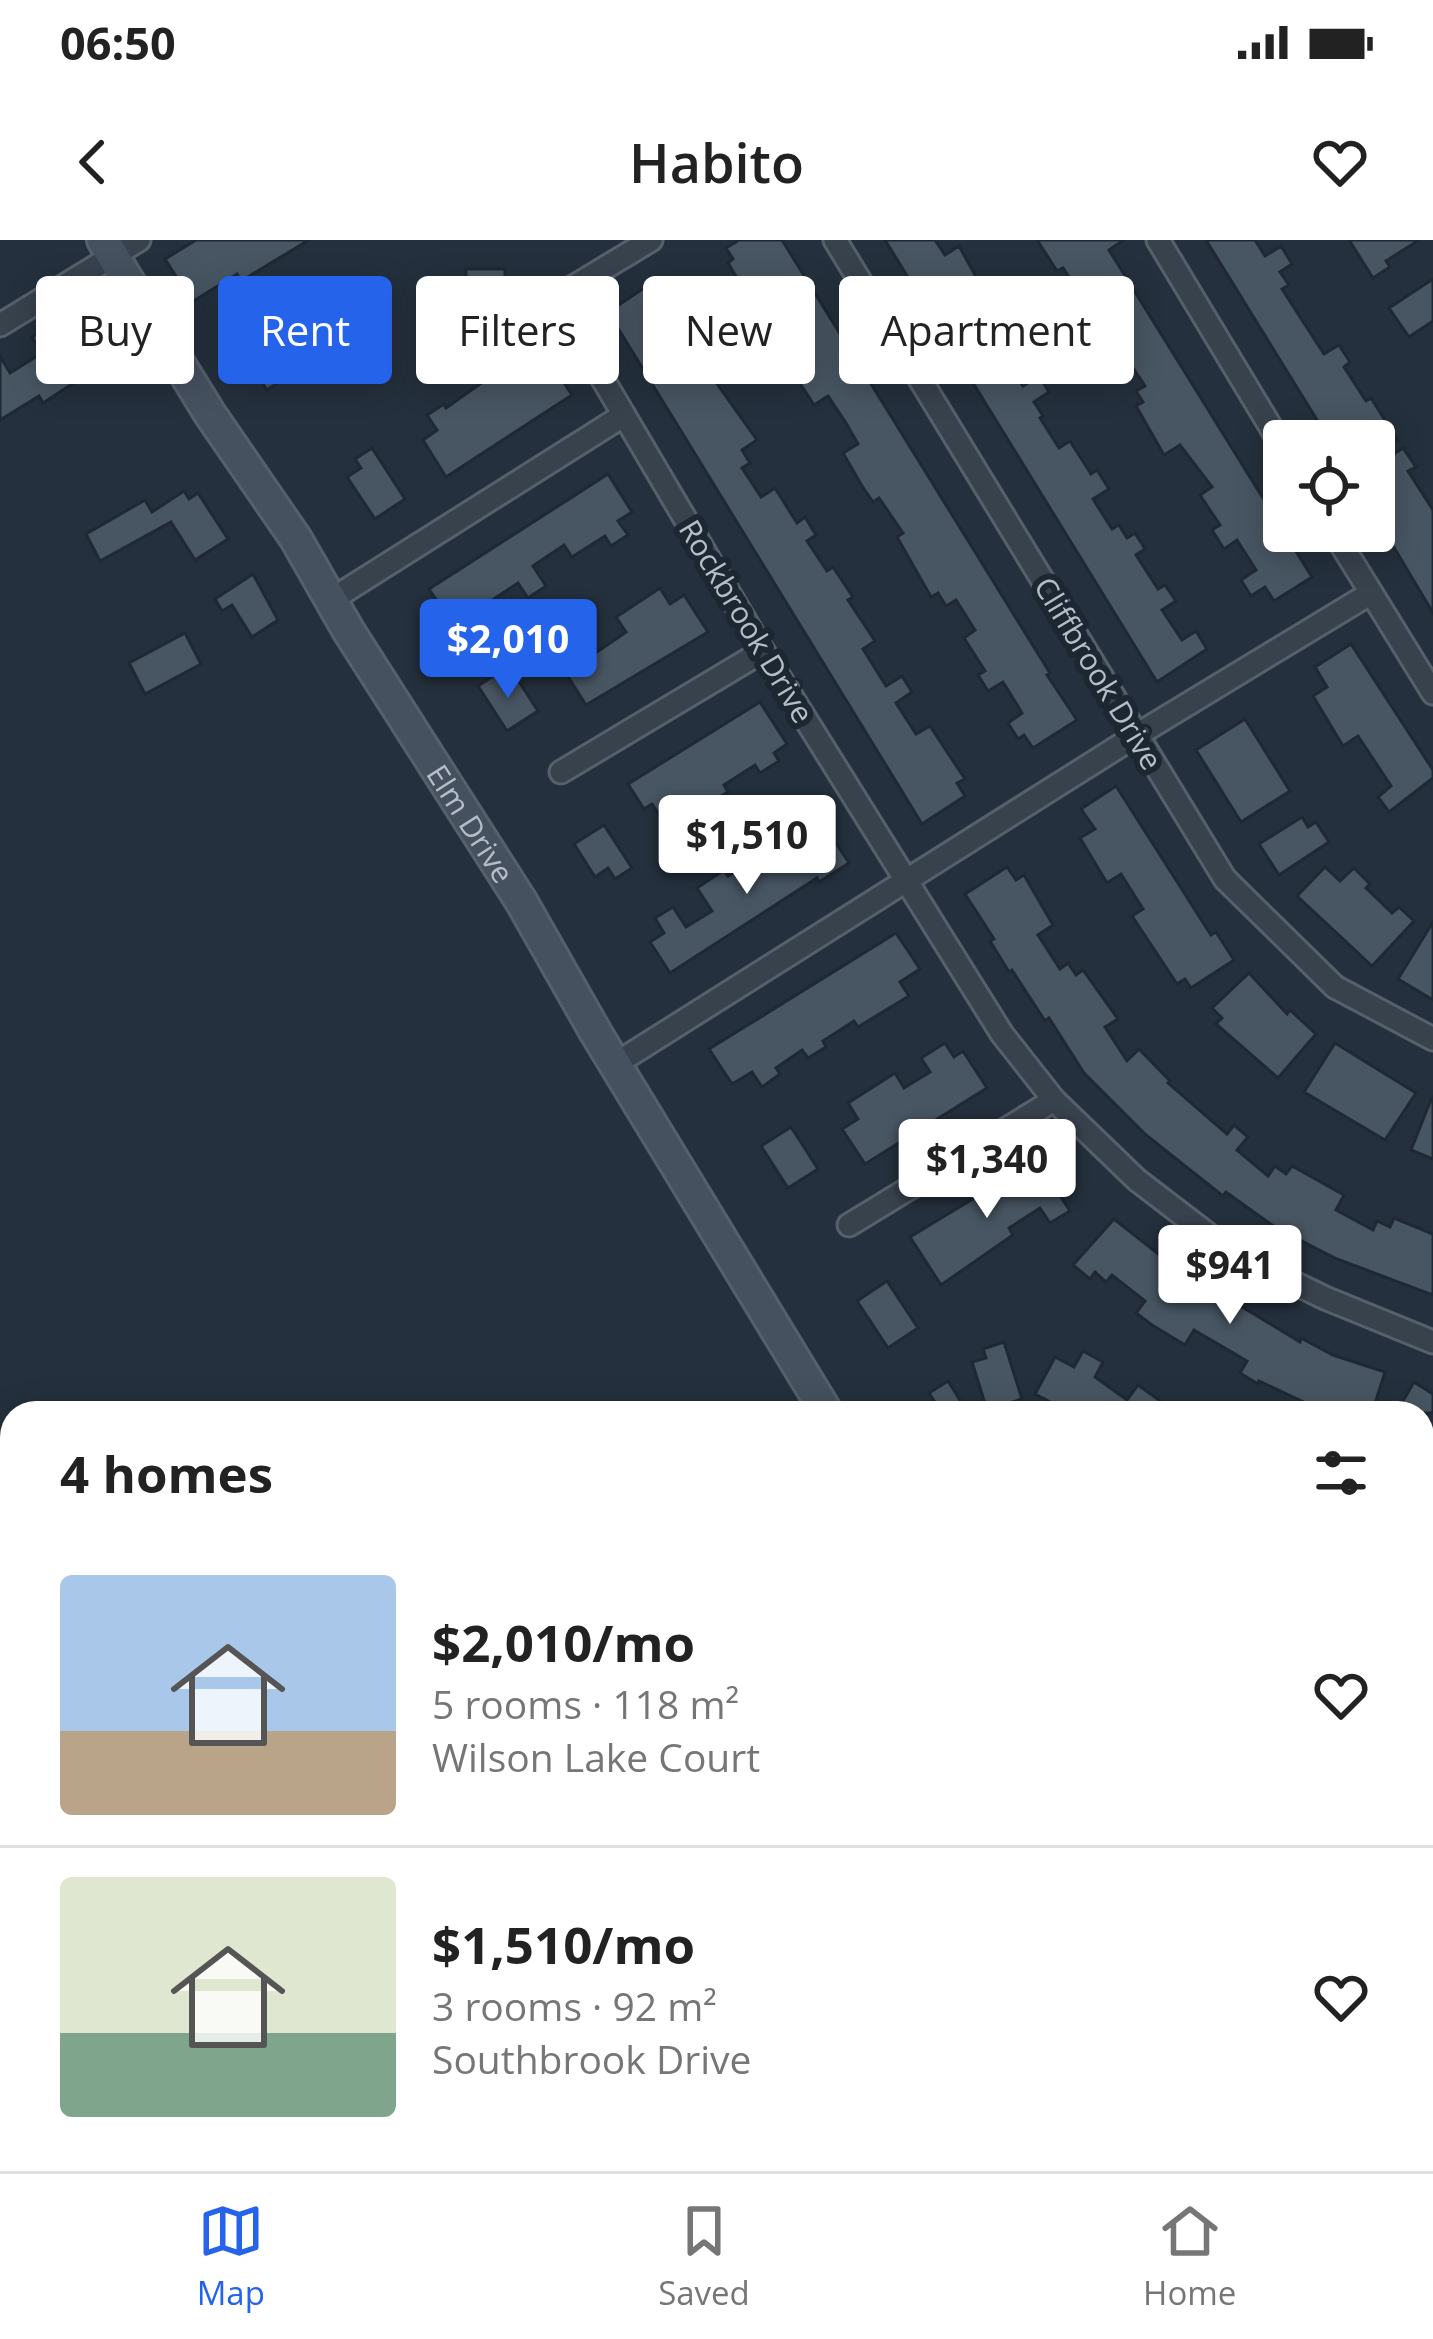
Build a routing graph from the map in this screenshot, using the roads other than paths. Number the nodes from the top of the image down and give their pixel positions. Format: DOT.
graph roads {
  1 [pos="651,240"];
  2 [pos="835,240"];
  3 [pos="1158,240"];
  4 [pos="118,245"];
  5 [pos="0,325"];
  6 [pos="624,415"];
  7 [pos="1267,420"];
  8 [pos="1347,552"];
  9 [pos="1371,593"];
  10 [pos="331,600"];
  11 [pos="763,651"];
  12 [pos="1433,693"];
  13 [pos="1137,735"];
  14 [pos="561,772"];
  15 [pos="908,883"];
  16 [pos="1433,1040"];
  17 [pos="617,1063"];
  18 [pos="1054,1100"];
  19 [pos="849,1225"];
  20 [pos="1433,1342"];
  21 [pos="820,1401"];
  1 -- 6 [label="street, Rockbrook Drive"];
  2 -- 13 [label="street, Cliffbrook Drive"];
  3 -- 7 [label="street"];
  4 -- 5 [label="street"];
  4 -- 10 [label="street, Elm Drive"];
  6 -- 10 [label="street"];
  6 -- 11 [label="street, Rockbrook Drive"];
  8 -- 9 [label="street"];
  9 -- 12 [label="street"];
  9 -- 13 [label="street"];
  10 -- 17 [label="street, Elm Drive"];
  11 -- 14 [label="street"];
  11 -- 15 [label="street, Rockbrook Drive"];
  13 -- 15 [label="street"];
  13 -- 16 [label="street, Cliffbrook Drive"];
  15 -- 17 [label="street"];
  15 -- 18 [label="street, Rockbrook Drive"];
  17 -- 21 [label="street, Elm Drive"];
  18 -- 19 [label="street"];
  18 -- 20 [label="street, Rockbrook Drive"];
}
